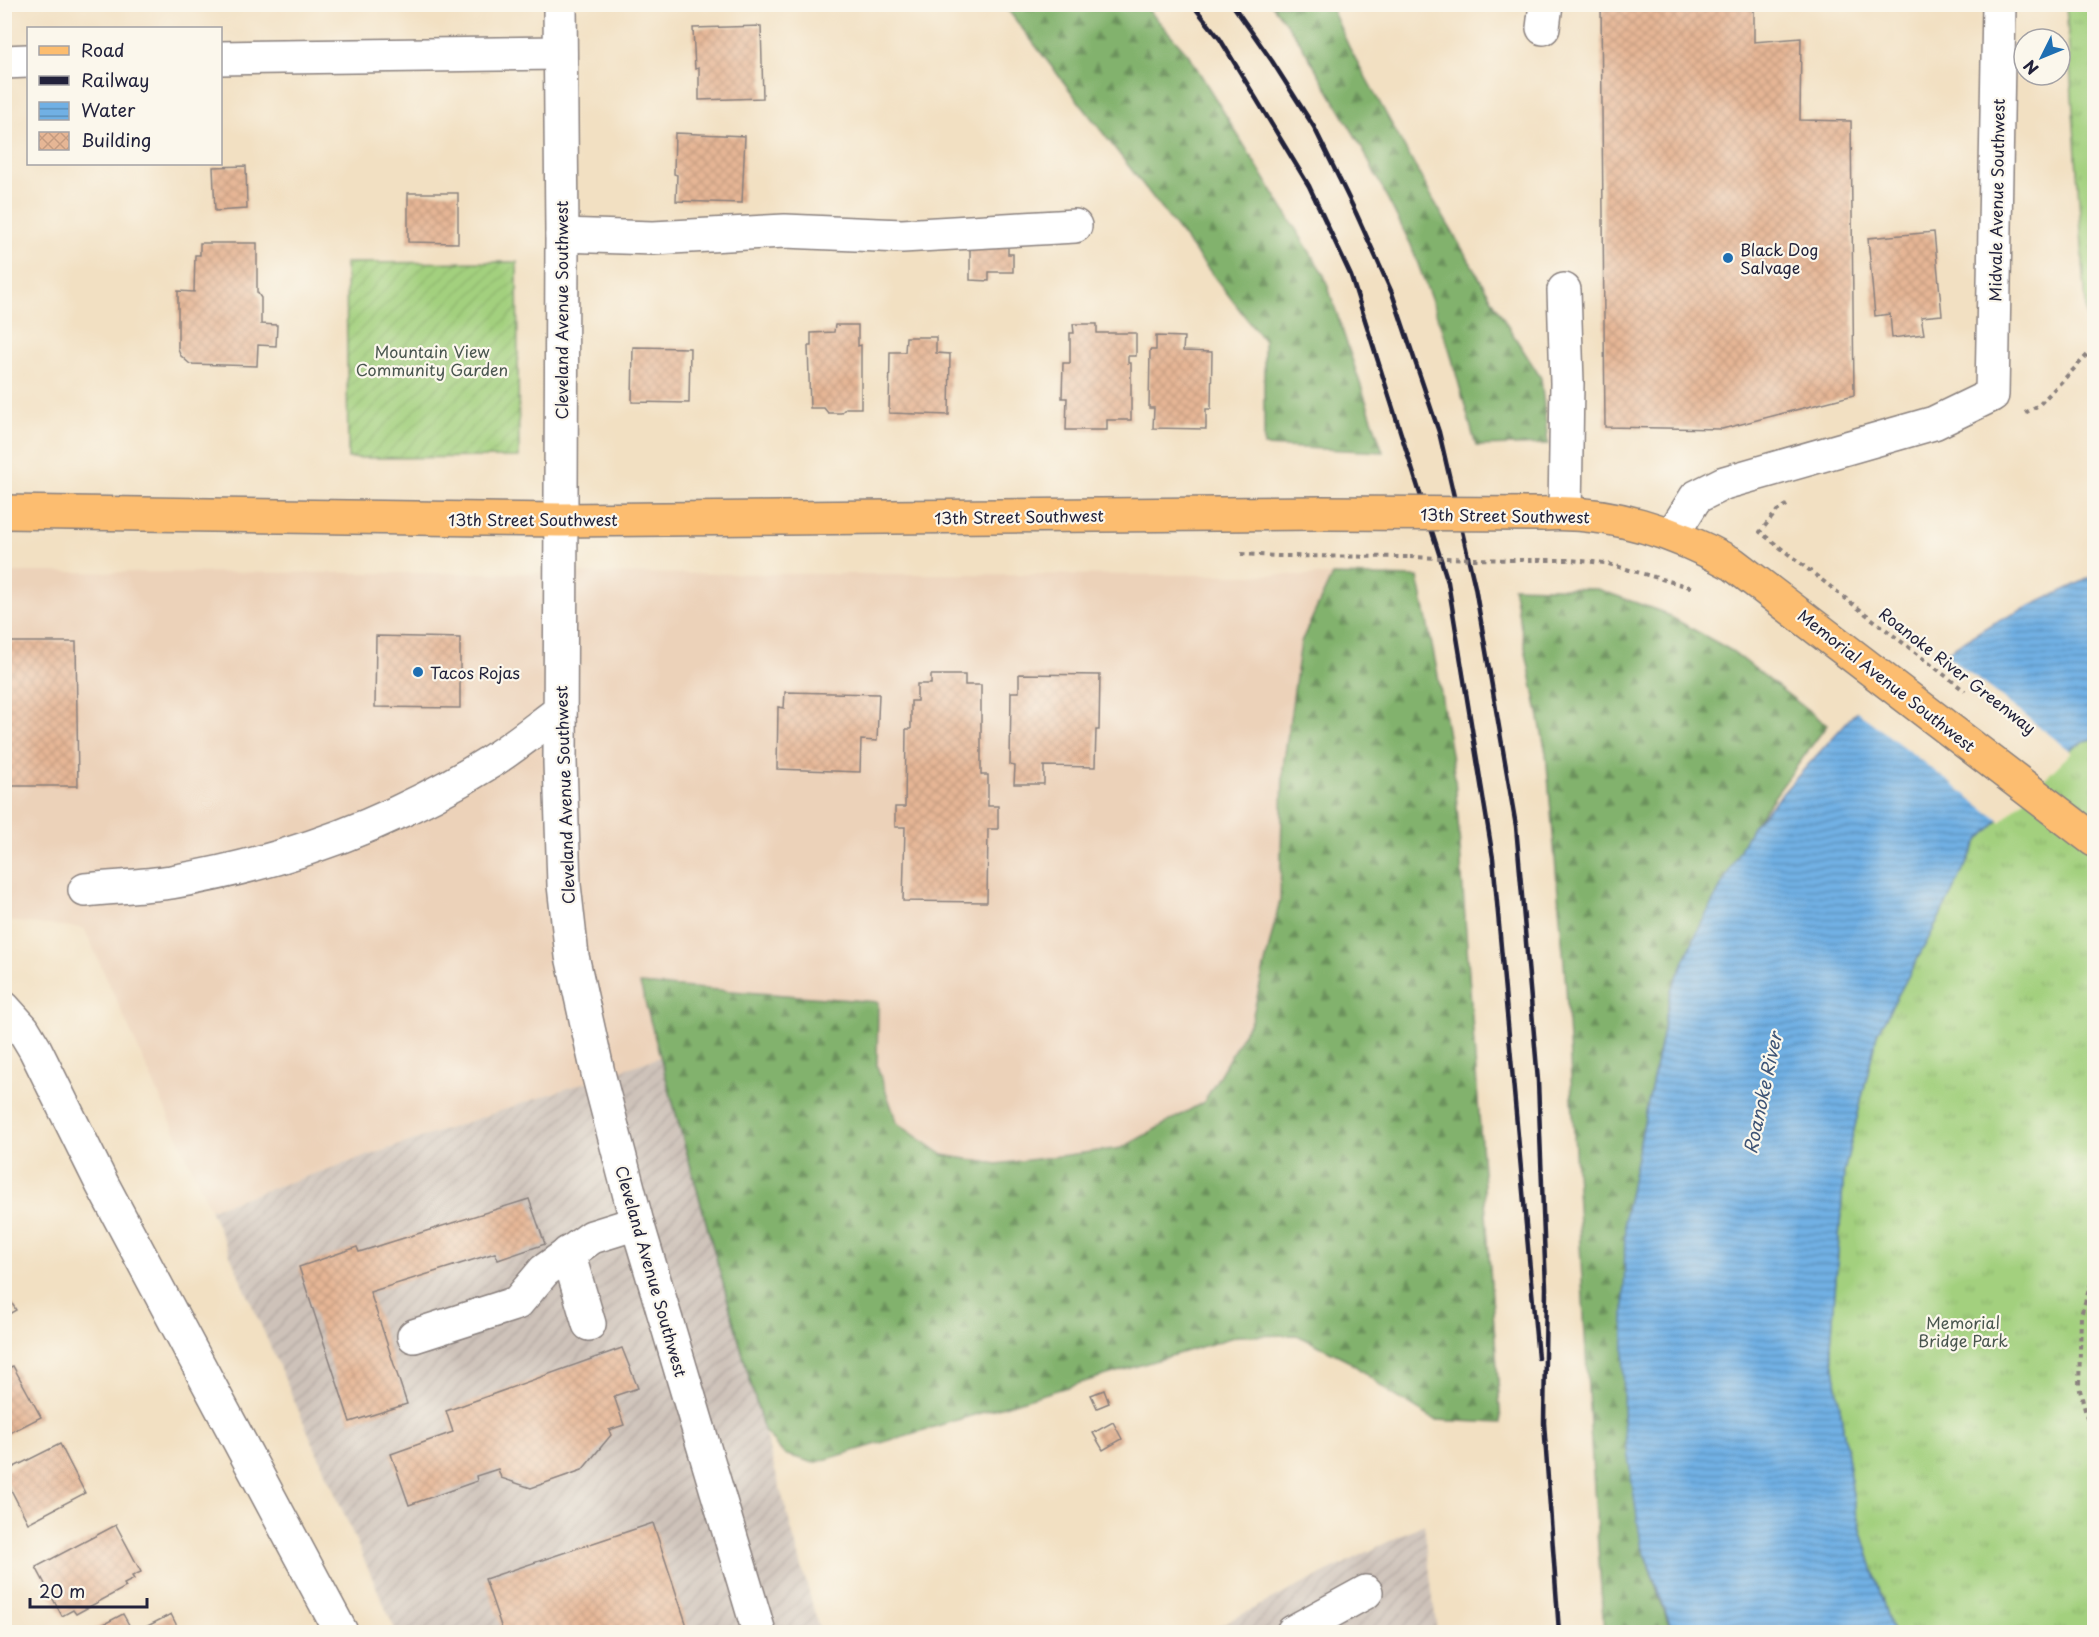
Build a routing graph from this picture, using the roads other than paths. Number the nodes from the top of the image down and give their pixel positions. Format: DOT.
graph roads {
  1 [pos="560,4"];
  2 [pos="1999,4"];
  3 [pos="560,53"];
  4 [pos="222,58"];
  5 [pos="27,61"];
  6 [pos="4,62"];
  7 [pos="1075,226"];
  8 [pos="562,235"];
  9 [pos="1564,290"];
  10 [pos="4,512"];
  11 [pos="1554,514"];
  12 [pos="560,520"];
  13 [pos="1672,535"];
  14 [pos="560,711"];
  15 [pos="2094,840"];
  16 [pos="85,890"];
  17 [pos="4,1008"];
  18 [pos="637,1222"];
  19 [pos="568,1253"];
  20 [pos="589,1324"];
  21 [pos="414,1336"];
  22 [pos="1366,1592"];
  23 [pos="341,1632"];
  24 [pos="759,1632"];
  25 [pos="1293,1632"];
  1 -- 3 [label="street, Cleveland Avenue Southwest"];
  2 -- 13 [label="street, Midvale Avenue Southwest"];
  3 -- 4 [label="street"];
  3 -- 8 [label="street, Cleveland Avenue Southwest"];
  5 -- 6 [label="street"];
  7 -- 8 [label="street"];
  8 -- 12 [label="street, Cleveland Avenue Southwest"];
  9 -- 11 [label="street"];
  10 -- 12 [label="main road, 13th Street Southwest"];
  11 -- 12 [label="main road, 13th Street Southwest, bridge"];
  11 -- 13 [label="main road, 13th Street Southwest"];
  12 -- 14 [label="street, Cleveland Avenue Southwest"];
  13 -- 15 [label="main road, Memorial Avenue Southwest"];
  14 -- 16 [label="street"];
  14 -- 18 [label="street, Cleveland Avenue Southwest"];
  17 -- 23 [label="street"];
  18 -- 19 [label="street"];
  18 -- 24 [label="street, Cleveland Avenue Southwest"];
  19 -- 20 [label="street"];
  19 -- 21 [label="street"];
  22 -- 25 [label="street"];
}
